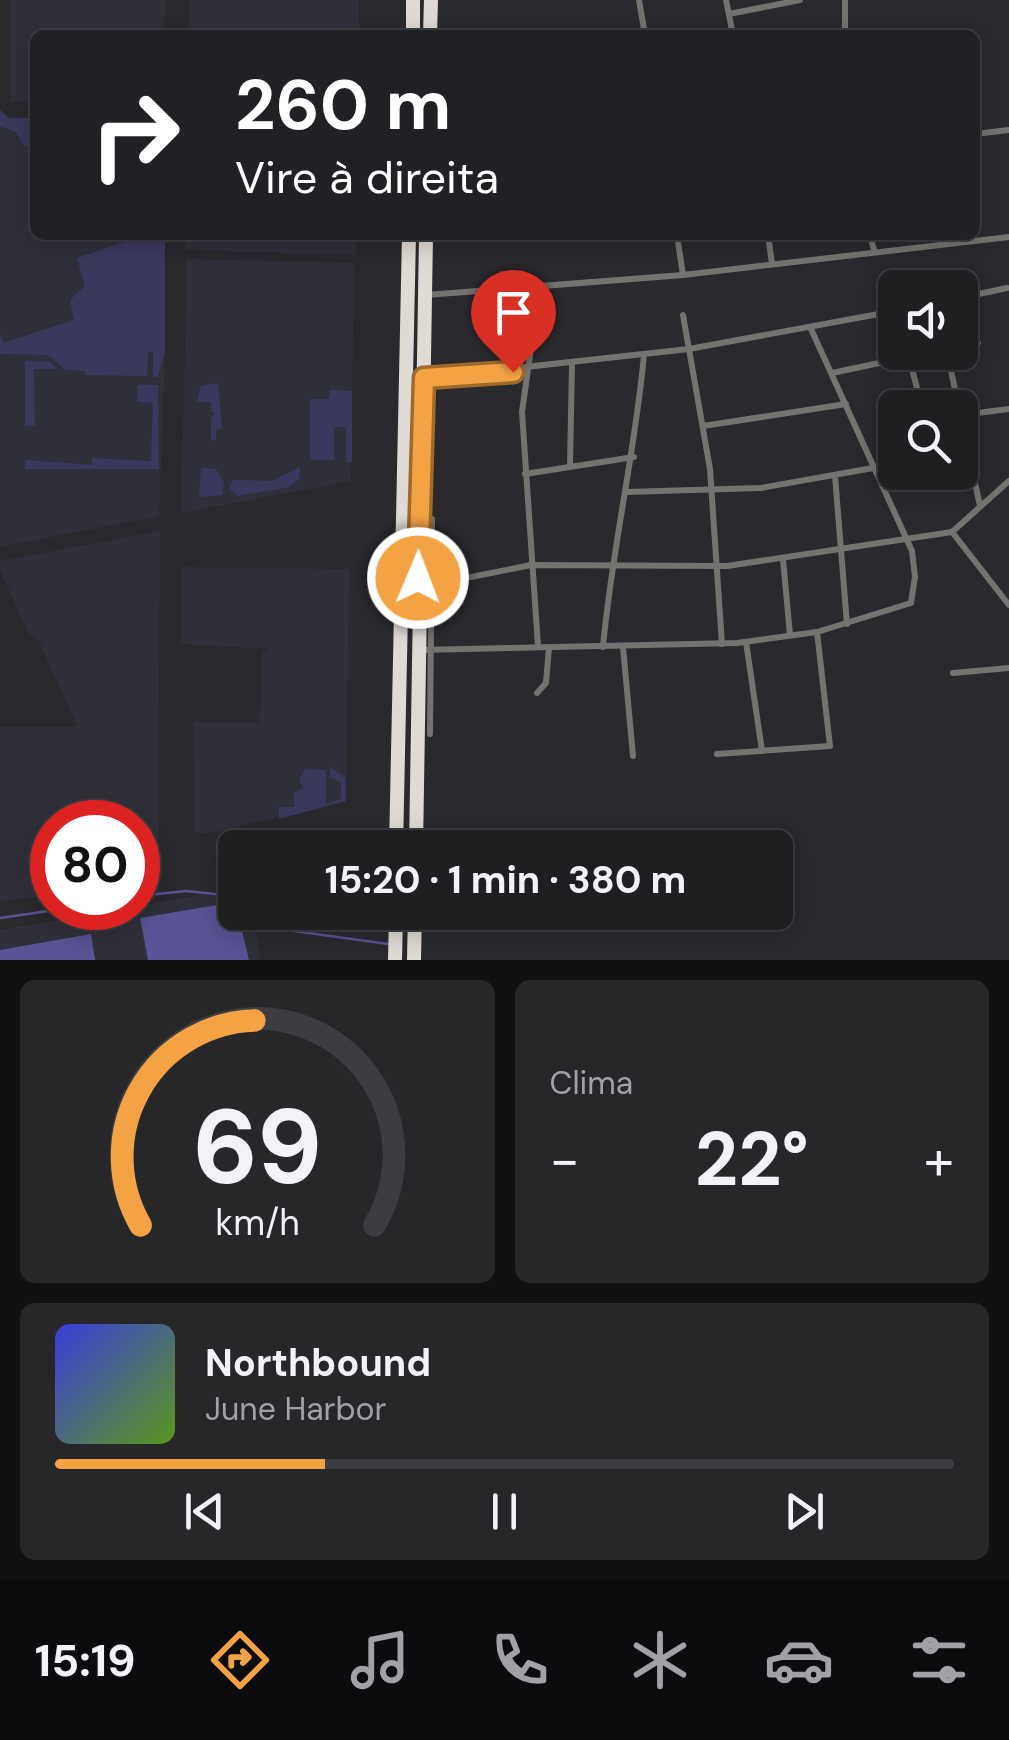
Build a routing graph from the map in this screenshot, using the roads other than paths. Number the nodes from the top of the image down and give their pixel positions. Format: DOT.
graph roads {
  1 [pos="413,0"];
  2 [pos="430,0"];
  3 [pos="640,0"];
  4 [pos="726,0"];
  5 [pos="800,0"];
  6 [pos="845,0"];
  7 [pos="729,14"];
  8 [pos="413,30"];
  9 [pos="430,30"];
  10 [pos="645,30"];
  11 [pos="732,30"];
  12 [pos="845,30"];
  13 [pos="1009,130"];
  14 [pos="980,133"];
  15 [pos="980,237"];
  16 [pos="1009,237"];
  17 [pos="408,240"];
  18 [pos="426,240"];
  19 [pos="678,240"];
  20 [pos="769,240"];
  21 [pos="871,240"];
  22 [pos="946,240"];
  23 [pos="874,250"];
  24 [pos="772,264"];
  25 [pos="682,275"];
  26 [pos="532,286"];
  27 [pos="1006,288"];
  28 [pos="978,294"];
  29 [pos="425,295"];
  30 [pos="407,302"];
  31 [pos="682,315"];
  32 [pos="878,315"];
  33 [pos="811,329"];
  34 [pos="689,349"];
  35 [pos="405,352"];
  36 [pos="424,354"];
  37 [pos="644,355"];
  38 [pos="572,364"];
  39 [pos="878,364"];
  40 [pos="529,370"];
  41 [pos="832,374"];
  42 [pos="424,378"];
  43 [pos="846,404"];
  44 [pos="1009,408"];
  45 [pos="978,413"];
  46 [pos="702,426"];
  47 [pos="634,457"];
  48 [pos="570,465"];
  49 [pos="873,468"];
  50 [pos="525,474"];
  51 [pos="834,476"];
  52 [pos="1009,481"];
  53 [pos="712,490"];
  54 [pos="975,490"];
  55 [pos="626,492"];
  56 [pos="980,506"];
  57 [pos="432,519"];
  58 [pos="952,532"];
  59 [pos="907,539"];
  60 [pos="839,552"];
  61 [pos="401,556"];
  62 [pos="419,556"];
  63 [pos="783,559"];
  64 [pos="531,565"];
  65 [pos="612,566"];
  66 [pos="719,566"];
  67 [pos="425,578"];
  68 [pos="1009,605"];
  69 [pos="848,624"];
  70 [pos="817,632"];
  71 [pos="790,635"];
  72 [pos="746,642"];
  73 [pos="722,644"];
  74 [pos="538,646"];
  75 [pos="549,647"];
  76 [pos="603,647"];
  77 [pos="623,647"];
  78 [pos="424,650"];
  79 [pos="1009,668"];
  80 [pos="953,673"];
  81 [pos="538,693"];
  82 [pos="430,734"];
  83 [pos="762,751"];
  84 [pos="716,754"];
  85 [pos="633,756"];
  86 [pos="416,804"];
  87 [pos="396,806"];
  88 [pos="396,830"];
  89 [pos="416,830"];
  90 [pos="396,930"];
  91 [pos="415,930"];
  92 [pos="395,960"];
  93 [pos="414,960"];
  1 -- 8 [label="highway"];
  2 -- 9 [label="highway"];
  3 -- 10 [label="street"];
  4 -- 7 [label="street"];
  5 -- 7 [label="street"];
  6 -- 12 [label="street"];
  7 -- 11 [label="street"];
  13 -- 14 [label="street"];
  15 -- 16 [label="street"];
  17 -- 30 [label="highway"];
  18 -- 29 [label="highway"];
  19 -- 25 [label="street"];
  20 -- 24 [label="street"];
  21 -- 23 [label="street"];
  22 -- 23 [label="street"];
  23 -- 24 [label="street"];
  24 -- 25 [label="street"];
  25 -- 26 [label="street"];
  26 -- 29 [label="street"];
  26 -- 40 [label="street"];
  27 -- 28 [label="street"];
  29 -- 30 [label="highway"];
  29 -- 36 [label="highway"];
  30 -- 35 [label="highway"];
  31 -- 34 [label="street"];
  32 -- 33 [label="street"];
  33 -- 34 [label="street"];
  33 -- 41 [label="street"];
  34 -- 37 [label="street"];
  34 -- 46 [label="street"];
  35 -- 36 [label="highway"];
  35 -- 61 [label="highway"];
  36 -- 42 [label="highway"];
  37 -- 38 [label="street"];
  37 -- 47 [label="street"];
  38 -- 40 [label="street"];
  38 -- 48 [label="street"];
  39 -- 41 [label="street"];
  40 -- 42 [label="street"];
  40 -- 50 [label="street"];
  41 -- 43 [label="street"];
  42 -- 62 [label="highway"];
  43 -- 46 [label="street"];
  43 -- 49 [label="street"];
  44 -- 45 [label="street"];
  46 -- 53 [label="street"];
  47 -- 48 [label="street"];
  47 -- 55 [label="street"];
  48 -- 50 [label="street"];
  49 -- 51 [label="street"];
  49 -- 59 [label="street"];
  50 -- 64 [label="street"];
  51 -- 53 [label="street"];
  51 -- 60 [label="street"];
  52 -- 56 [label="street"];
  53 -- 55 [label="street"];
  53 -- 66 [label="street"];
  54 -- 56 [label="street"];
  55 -- 65 [label="street"];
  56 -- 58 [label="street"];
  57 -- 67 [label="street"];
  58 -- 59 [label="street"];
  58 -- 68 [label="street"];
  59 -- 60 [label="street"];
  59 -- 69 [label="street"];
  60 -- 63 [label="street"];
  60 -- 69 [label="street"];
  61 -- 62 [label="highway"];
  61 -- 87 [label="highway"];
  62 -- 67 [label="highway"];
  63 -- 66 [label="street"];
  63 -- 71 [label="street"];
  64 -- 65 [label="street"];
  64 -- 67 [label="street"];
  64 -- 74 [label="street"];
  65 -- 66 [label="street"];
  65 -- 76 [label="street"];
  66 -- 73 [label="street"];
  67 -- 78 [label="highway"];
  69 -- 70 [label="street"];
  70 -- 71 [label="street"];
  70 -- 83 [label="street"];
  71 -- 72 [label="street"];
  72 -- 73 [label="street"];
  72 -- 83 [label="street"];
  73 -- 77 [label="street"];
  74 -- 75 [label="street"];
  74 -- 78 [label="street"];
  75 -- 76 [label="street"];
  75 -- 81 [label="street"];
  76 -- 77 [label="street"];
  77 -- 85 [label="street"];
  78 -- 82 [label="street"];
  78 -- 86 [label="highway"];
  79 -- 80 [label="street"];
  83 -- 84 [label="street"];
  86 -- 87 [label="highway"];
  86 -- 89 [label="highway"];
  87 -- 88 [label="highway"];
  90 -- 92 [label="highway"];
  91 -- 93 [label="highway"];
}
